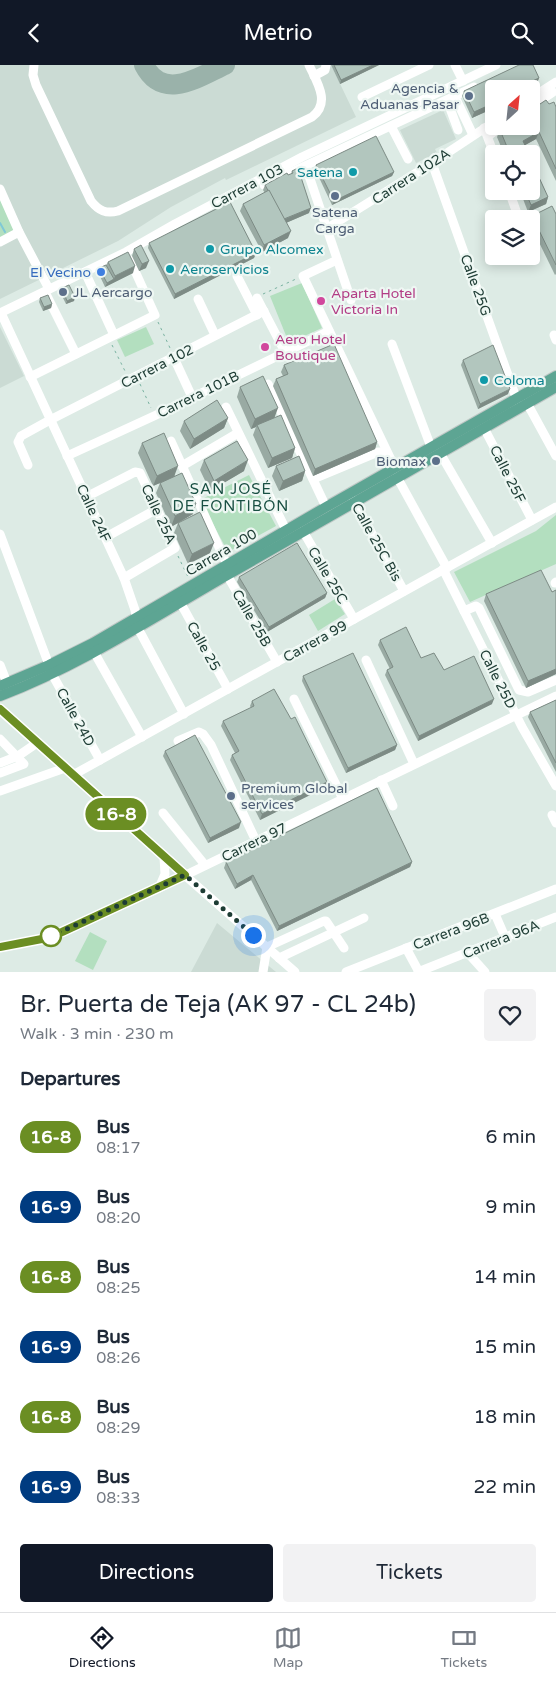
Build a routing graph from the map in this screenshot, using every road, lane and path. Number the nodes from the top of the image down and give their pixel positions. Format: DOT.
graph roads {
  1 [pos="34,65"];
  2 [pos="309,65"];
  3 [pos="326,65"];
  4 [pos="429,65"];
  5 [pos="455,65"];
  6 [pos="496,65"];
  7 [pos="314,76"];
  8 [pos="464,81"];
  9 [pos="556,82"];
  10 [pos="479,85"];
  11 [pos="540,92"];
  12 [pos="555,93"];
  13 [pos="362,97"];
  14 [pos="451,99"];
  15 [pos="540,102"];
  16 [pos="390,126"];
  17 [pos="458,130"];
  18 [pos="485,132"];
  19 [pos="473,135"];
  20 [pos="408,159"];
  21 [pos="432,163"];
  22 [pos="306,167"];
  23 [pos="264,185"];
  24 [pos="0,189"];
  25 [pos="326,229"];
  26 [pos="20,232"];
  27 [pos="0,241"];
  28 [pos="126,252"];
  29 [pos="337,260"];
  30 [pos="84,272"];
  31 [pos="237,276"];
  32 [pos="303,276"];
  33 [pos="47,290"];
  34 [pos="257,298"];
  35 [pos="198,299"];
  36 [pos="351,300"];
  37 [pos="0,313"];
  38 [pos="261,313"];
  39 [pos="155,315"];
  40 [pos="329,331"];
  41 [pos="215,335"];
  42 [pos="111,337"];
  43 [pos="392,344"];
  44 [pos="285,352"];
  45 [pos="76,354"];
  46 [pos="174,358"];
  47 [pos="556,376"];
  48 [pos="30,377"];
  49 [pos="133,378"];
  50 [pos="268,384"];
  51 [pos="556,387"];
  52 [pos="192,397"];
  53 [pos="521,403"];
  54 [pos="226,407"];
  55 [pos="154,416"];
  56 [pos="50,420"];
  57 [pos="484,428"];
  58 [pos="238,433"];
  59 [pos="171,441"];
  60 [pos="436,450"];
  61 [pos="67,455"];
  62 [pos="556,456"];
  63 [pos="28,465"];
  64 [pos="182,466"];
  65 [pos="394,472"];
  66 [pos="313,479"];
  67 [pos="86,497"];
  68 [pos="351,497"];
  69 [pos="326,507"];
  70 [pos="556,507"];
  71 [pos="157,509"];
  72 [pos="532,520"];
  73 [pos="286,530"];
  74 [pos="303,531"];
  75 [pos="0,534"];
  76 [pos="106,537"];
  77 [pos="492,543"];
  78 [pos="174,548"];
  79 [pos="445,569"];
  80 [pos="227,570"];
  81 [pos="124,578"];
  82 [pos="192,585"];
  83 [pos="404,591"];
  84 [pos="180,602"];
  85 [pos="464,611"];
  86 [pos="354,619"];
  87 [pos="138,621"];
  88 [pos="94,652"];
  89 [pos="366,660"];
  90 [pos="277,662"];
  91 [pos="0,665"];
  92 [pos="51,670"];
  93 [pos="556,680"];
  94 [pos="4,684"];
  95 [pos="228,689"];
  96 [pos="0,696"];
  97 [pos="556,696"];
  98 [pos="294,699"];
  99 [pos="0,709"];
  100 [pos="184,714"];
  101 [pos="516,715"];
  102 [pos="142,737"];
  103 [pos="0,739"];
  104 [pos="178,741"];
  105 [pos="37,743"];
  106 [pos="18,756"];
  107 [pos="100,760"];
  108 [pos="0,763"];
  109 [pos="414,764"];
  110 [pos="65,768"];
  111 [pos="0,773"];
  112 [pos="73,775"];
  113 [pos="381,780"];
  114 [pos="556,786"];
  115 [pos="0,791"];
  116 [pos="343,799"];
  117 [pos="393,806"];
  118 [pos="163,813"];
  119 [pos="256,841"];
  120 [pos="164,857"];
  121 [pos="205,865"];
  122 [pos="185,875"];
  123 [pos="162,889"];
  124 [pos="556,889"];
  125 [pos="495,913"];
  126 [pos="556,917"];
  127 [pos="364,918"];
  128 [pos="334,932"];
  129 [pos="505,937"];
  130 [pos="0,947"];
  131 [pos="267,947"];
  132 [pos="344,947"];
  133 [pos="406,948"];
  134 [pos="467,953"];
  135 [pos="279,958"];
  136 [pos="263,972"];
  137 [pos="295,972"];
  138 [pos="346,972"];
  139 [pos="418,972"];
  140 [pos="485,972"];
  1 -- 7 [label="street"];
  2 -- 7 [label="street"];
  3 -- 7 [label="street"];
  4 -- 13 [label="street"];
  5 -- 8 [label="street"];
  6 -- 8 [label="street, Carrera 103"];
  8 -- 28 [label="street, Carrera 103"];
  9 -- 11 [label="street"];
  10 -- 14 [label="street"];
  12 -- 15 [label="street"];
  14 -- 16 [label="street"];
  14 -- 17 [label="street"];
  14 -- 19 [label="street"];
  16 -- 20 [label="street"];
  16 -- 22 [label="street"];
  18 -- 19 [label="street, Carrera 102A"];
  19 -- 21 [label="street, Carrera 102A"];
  21 -- 25 [label="street, Carrera 102A"];
  21 -- 53 [label="street, Calle 25G"];
  22 -- 23 [label="street"];
  22 -- 25 [label="street"];
  24 -- 26 [label="street"];
  25 -- 29 [label="street"];
  26 -- 27 [label="street"];
  26 -- 33 [label="street"];
  28 -- 30 [label="street, Carrera 103"];
  28 -- 39 [label="street"];
  29 -- 32 [label="street"];
  29 -- 36 [label="street"];
  30 -- 33 [label="street, Carrera 103"];
  30 -- 42 [label="street"];
  31 -- 38 [label="street"];
  32 -- 34 [label="path"];
  32 -- 40 [label="street, Calle 25D"];
  33 -- 37 [label="street, Carrera 103"];
  33 -- 45 [label="street"];
  34 -- 38 [label="street"];
  35 -- 41 [label="street"];
  37 -- 48 [label="street, Calle 24F"];
  38 -- 41 [label="street, Carrera 102"];
  38 -- 44 [label="street"];
  39 -- 42 [label="street"];
  39 -- 46 [label="path"];
  40 -- 44 [label="street, Carrera 101B"];
  40 -- 65 [label="street, Calle 25D"];
  41 -- 46 [label="street, Carrera 102"];
  42 -- 45 [label="street"];
  42 -- 49 [label="path"];
  43 -- 60 [label="street"];
  44 -- 52 [label="street, Carrera 101B"];
  45 -- 48 [label="street"];
  46 -- 49 [label="street, Carrera 102"];
  46 -- 52 [label="street"];
  47 -- 53 [label="main road, Carrera 100"];
  48 -- 56 [label="street, Calle 24F"];
  49 -- 55 [label="path"];
  49 -- 56 [label="street, Carrera 102"];
  50 -- 66 [label="street"];
  51 -- 53 [label="main road, Carrera 100"];
  52 -- 55 [label="street, Carrera 101B"];
  53 -- 57 [label="main road, Carrera 100"];
  53 -- 60 [label="main road, Carrera 100"];
  53 -- 62 [label="street, Calle 25G"];
  54 -- 58 [label="street"];
  55 -- 61 [label="street, Carrera 101B"];
  56 -- 61 [label="street, Calle 24F"];
  56 -- 63 [label="street, Carrera 102"];
  57 -- 60 [label="main road, Carrera 100"];
  57 -- 72 [label="street, Calle 25F"];
  58 -- 64 [label="street"];
  58 -- 73 [label="street"];
  59 -- 64 [label="street, Calle 25B"];
  60 -- 65 [label="main road, Carrera 100"];
  60 -- 77 [label="street"];
  61 -- 67 [label="street, Calle 24F"];
  64 -- 80 [label="street, Calle 25B"];
  65 -- 66 [label="street"];
  65 -- 68 [label="main road, Carrera 100"];
  65 -- 79 [label="street, Calle 25D"];
  66 -- 69 [label="street"];
  67 -- 71 [label="street, Calle 25A"];
  67 -- 76 [label="street, Calle 24F"];
  68 -- 69 [label="main road, Carrera 100"];
  68 -- 74 [label="main road, Carrera 100"];
  68 -- 83 [label="street, Calle 25C Bis"];
  69 -- 73 [label="main road, Carrera 100"];
  70 -- 72 [label="street, Carrera 99"];
  71 -- 76 [label="street"];
  71 -- 78 [label="street, Calle 25A"];
  72 -- 77 [label="street, Carrera 99"];
  73 -- 80 [label="main road, Carrera 100"];
  74 -- 80 [label="main road, Carrera 100"];
  74 -- 86 [label="street, Calle 25C"];
  75 -- 92 [label="street, Calle 24D"];
  76 -- 81 [label="street, Calle 24F"];
  77 -- 79 [label="street, Carrera 99"];
  78 -- 81 [label="street"];
  78 -- 82 [label="path, Calle 25A"];
  79 -- 83 [label="street, Carrera 99"];
  79 -- 85 [label="street, Calle 25D"];
  80 -- 82 [label="main road, Carrera 100"];
  80 -- 84 [label="main road, Carrera 100"];
  80 -- 90 [label="street, Calle 25B"];
  81 -- 87 [label="street, Calle 24F"];
  82 -- 87 [label="main road, Carrera 100"];
  83 -- 86 [label="street, Carrera 99"];
  84 -- 87 [label="main road, Carrera 100"];
  84 -- 95 [label="street, Calle 25"];
  85 -- 93 [label="street"];
  85 -- 101 [label="street, Calle 25D"];
  86 -- 90 [label="street, Carrera 99"];
  87 -- 88 [label="main road, Carrera 100"];
  87 -- 92 [label="main road, Carrera 100"];
  87 -- 100 [label="street, Calle 24F"];
  88 -- 92 [label="main road, Carrera 100"];
  88 -- 102 [label="street"];
  89 -- 109 [label="street"];
  90 -- 95 [label="street, Carrera 99"];
  91 -- 94 [label="street"];
  92 -- 94 [label="main road, Carrera 100"];
  92 -- 96 [label="main road, Carrera 100"];
  92 -- 107 [label="street, Calle 24D"];
  95 -- 100 [label="street, Carrera 99"];
  97 -- 101 [label="street, Carrera 97"];
  98 -- 116 [label="street"];
  99 -- 105 [label="street"];
  100 -- 102 [label="street, Carrera 99"];
  101 -- 109 [label="street, Carrera 97"];
  101 -- 114 [label="street, Calle 25D"];
  102 -- 107 [label="street, Carrera 99"];
  103 -- 106 [label="street"];
  104 -- 119 [label="street"];
  105 -- 106 [label="street"];
  105 -- 110 [label="street"];
  106 -- 108 [label="street"];
  106 -- 111 [label="street"];
  107 -- 112 [label="street, Carrera 99"];
  109 -- 113 [label="street, Carrera 97"];
  110 -- 112 [label="street"];
  110 -- 115 [label="street"];
  112 -- 120 [label="street"];
  113 -- 116 [label="street, Carrera 97"];
  113 -- 117 [label="street"];
  116 -- 119 [label="street, Carrera 97"];
  118 -- 121 [label="street"];
  119 -- 121 [label="street, Carrera 97"];
  120 -- 122 [label="street"];
  120 -- 123 [label="street"];
  121 -- 122 [label="street, Carrera 97"];
  122 -- 123 [label="street, Carrera 97"];
  122 -- 131 [label="street"];
  123 -- 130 [label="street, Carrera 97"];
  124 -- 125 [label="street, Carrera 96B"];
  125 -- 129 [label="street"];
  125 -- 133 [label="street, Carrera 96B"];
  126 -- 129 [label="street, Carrera 96A"];
  127 -- 128 [label="street"];
  128 -- 131 [label="street"];
  128 -- 132 [label="street"];
  128 -- 135 [label="street"];
  129 -- 134 [label="street, Carrera 96A"];
  131 -- 135 [label="street"];
  131 -- 136 [label="street"];
  133 -- 138 [label="street, Carrera 96B"];
  133 -- 139 [label="street"];
  134 -- 139 [label="street, Carrera 96A"];
  134 -- 140 [label="street"];
  135 -- 137 [label="street"];
}
